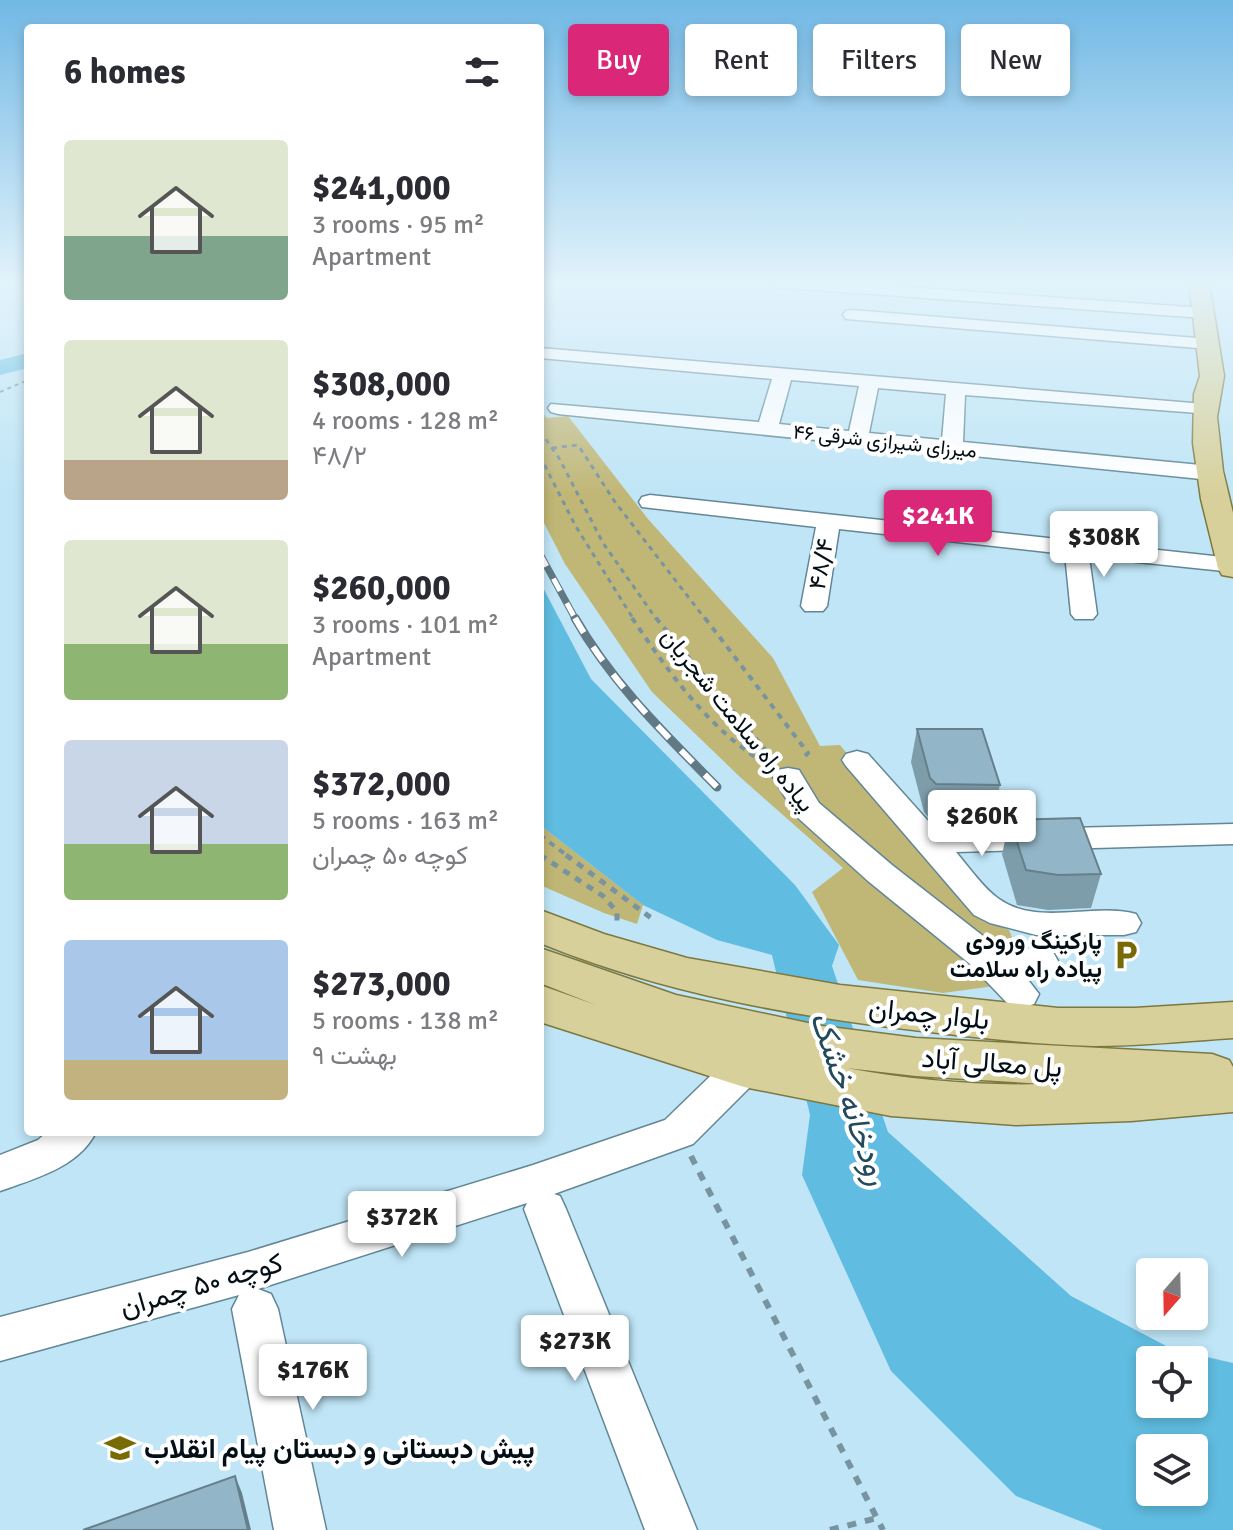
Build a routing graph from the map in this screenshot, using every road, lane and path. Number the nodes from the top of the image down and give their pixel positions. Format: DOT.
graph roads {
  1 [pos="544,353"];
  2 [pos="1210,353"];
  3 [pos="783,375"];
  4 [pos="24,382"];
  5 [pos="869,383"];
  6 [pos="956,390"];
  7 [pos="0,392"];
  8 [pos="558,408"];
  9 [pos="1213,412"];
  10 [pos="1040,428"];
  11 [pos="767,429"];
  12 [pos="544,437"];
  13 [pos="858,438"];
  14 [pos="952,447"];
  15 [pos="552,448"];
  16 [pos="1040,456"];
  17 [pos="1233,456"];
  18 [pos="544,464"];
  19 [pos="1211,473"];
  20 [pos="650,502"];
  21 [pos="829,522"];
  22 [pos="1076,549"];
  23 [pos="1232,566"];
  24 [pos="814,606"];
  25 [pos="1084,614"];
  26 [pos="857,760"];
  27 [pos="788,777"];
  28 [pos="1233,834"];
  29 [pos="544,838"];
  30 [pos="930,842"];
  31 [pos="544,858"];
  32 [pos="654,920"];
  33 [pos="1124,923"];
  34 [pos="617,927"];
  35 [pos="544,928"];
  36 [pos="983,955"];
  37 [pos="1040,961"];
  38 [pos="544,966"];
  39 [pos="1021,994"];
  40 [pos="544,1004"];
  41 [pos="1233,1020"];
  42 [pos="764,1042"];
  43 [pos="1233,1076"];
  44 [pos="1233,1092"];
  45 [pos="1131,1101"];
  46 [pos="1233,1106"];
  47 [pos="679,1132"];
  48 [pos="71,1136"];
  49 [pos="0,1173"];
  50 [pos="545,1209"];
  51 [pos="255,1309"];
  52 [pos="0,1339"];
  53 [pos="877,1518"];
  54 [pos="300,1530"];
  55 [pos="671,1530"];
  56 [pos="830,1530"];
  57 [pos="883,1530"];
  1 -- 3 [label="street"];
  2 -- 9 [label="main road"];
  3 -- 5 [label="street"];
  3 -- 11 [label="street"];
  4 -- 7 [label="path"];
  5 -- 6 [label="street"];
  5 -- 13 [label="street"];
  6 -- 9 [label="street"];
  6 -- 14 [label="street"];
  8 -- 11 [label="street, ۴۶ میرزای شیرازی شرقی"];
  9 -- 17 [label="main road"];
  9 -- 19 [label="main road"];
  10 -- 16 [label="street"];
  11 -- 13 [label="street, ۴۶ میرزای شیرازی شرقی"];
  12 -- 15 [label="path, پیاده راه سلامت شجریان"];
  13 -- 14 [label="street, ۴۶ میرزای شیرازی شرقی"];
  14 -- 16 [label="street, ۴۶ میرزای شیرازی شرقی"];
  15 -- 27 [label="path, پیاده راه سلامت شجریان"];
  15 -- 27 [label="path"];
  16 -- 19 [label="street, ۴۶ میرزای شیرازی شرقی"];
  18 -- 27 [label="path"];
  19 -- 23 [label="main road"];
  20 -- 21 [label="street"];
  21 -- 22 [label="street"];
  21 -- 24 [label="street, ۴۸/۴"];
  22 -- 23 [label="street"];
  22 -- 25 [label="street"];
  26 -- 30 [label="street"];
  27 -- 36 [label="street, پیاده راه سلامت شجریان"];
  28 -- 30 [label="street"];
  29 -- 32 [label="path"];
  30 -- 33 [label="street"];
  31 -- 34 [label="path"];
  35 -- 42 [label="main road, بلوار چمران"];
  36 -- 37 [label="street"];
  36 -- 39 [label="street, پیاده راه سلامت شجریان"];
  38 -- 42 [label="main road"];
  40 -- 42 [label="main road, بلوار چمران"];
  41 -- 42 [label="main road, بلوار چمران"];
  42 -- 43 [label="main road, پل معالی آباد"];
  42 -- 45 [label="main road, بلوار چمران"];
  42 -- 47 [label="street, کوچه ۵۰ چمران"];
  44 -- 45 [label="main road, بلوار چمران"];
  45 -- 46 [label="main road, بلوار چمران"];
  47 -- 52 [label="street, کوچه ۵۰ چمران"];
  47 -- 53 [label="path"];
  48 -- 49 [label="street"];
  50 -- 55 [label="street"];
  51 -- 54 [label="street"];
  53 -- 56 [label="path"];
  53 -- 57 [label="path"];
}
